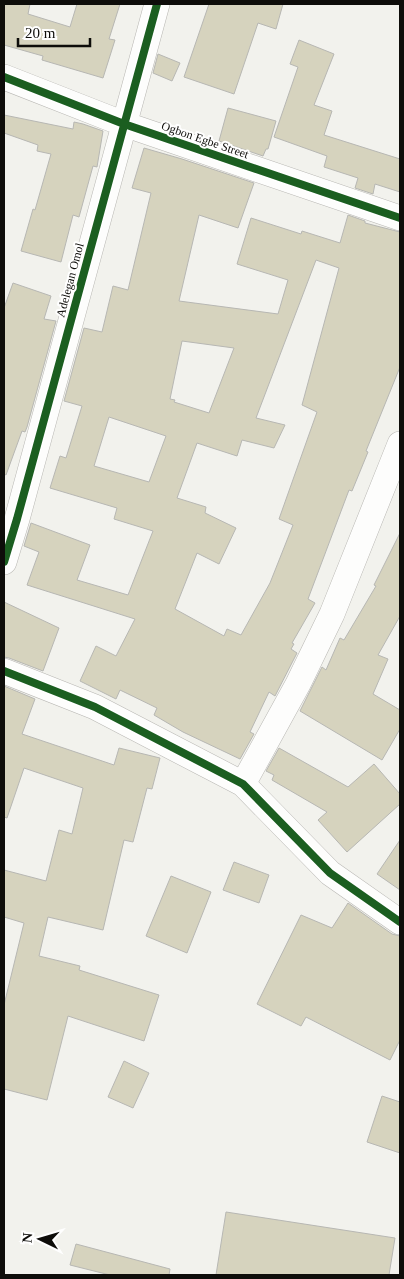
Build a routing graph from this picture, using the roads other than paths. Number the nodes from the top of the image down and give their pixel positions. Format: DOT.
graph roads {
  1 [pos="157,4"];
  2 [pos="4,78"];
  3 [pos="124,124"];
  4 [pos="400,218"];
  5 [pos="400,444"];
  6 [pos="4,562"];
  7 [pos="4,671"];
  8 [pos="243,784"];
  9 [pos="400,922"];
  1 -- 3 [label="street, Adelegan Omol"];
  2 -- 3 [label="street, Ogbon Egbe Street"];
  3 -- 4 [label="street, Ogbon Egbe Street"];
  3 -- 6 [label="street, Adelegan Omol"];
  5 -- 8 [label="street"];
  7 -- 8 [label="street"];
  8 -- 9 [label="street"];
}
